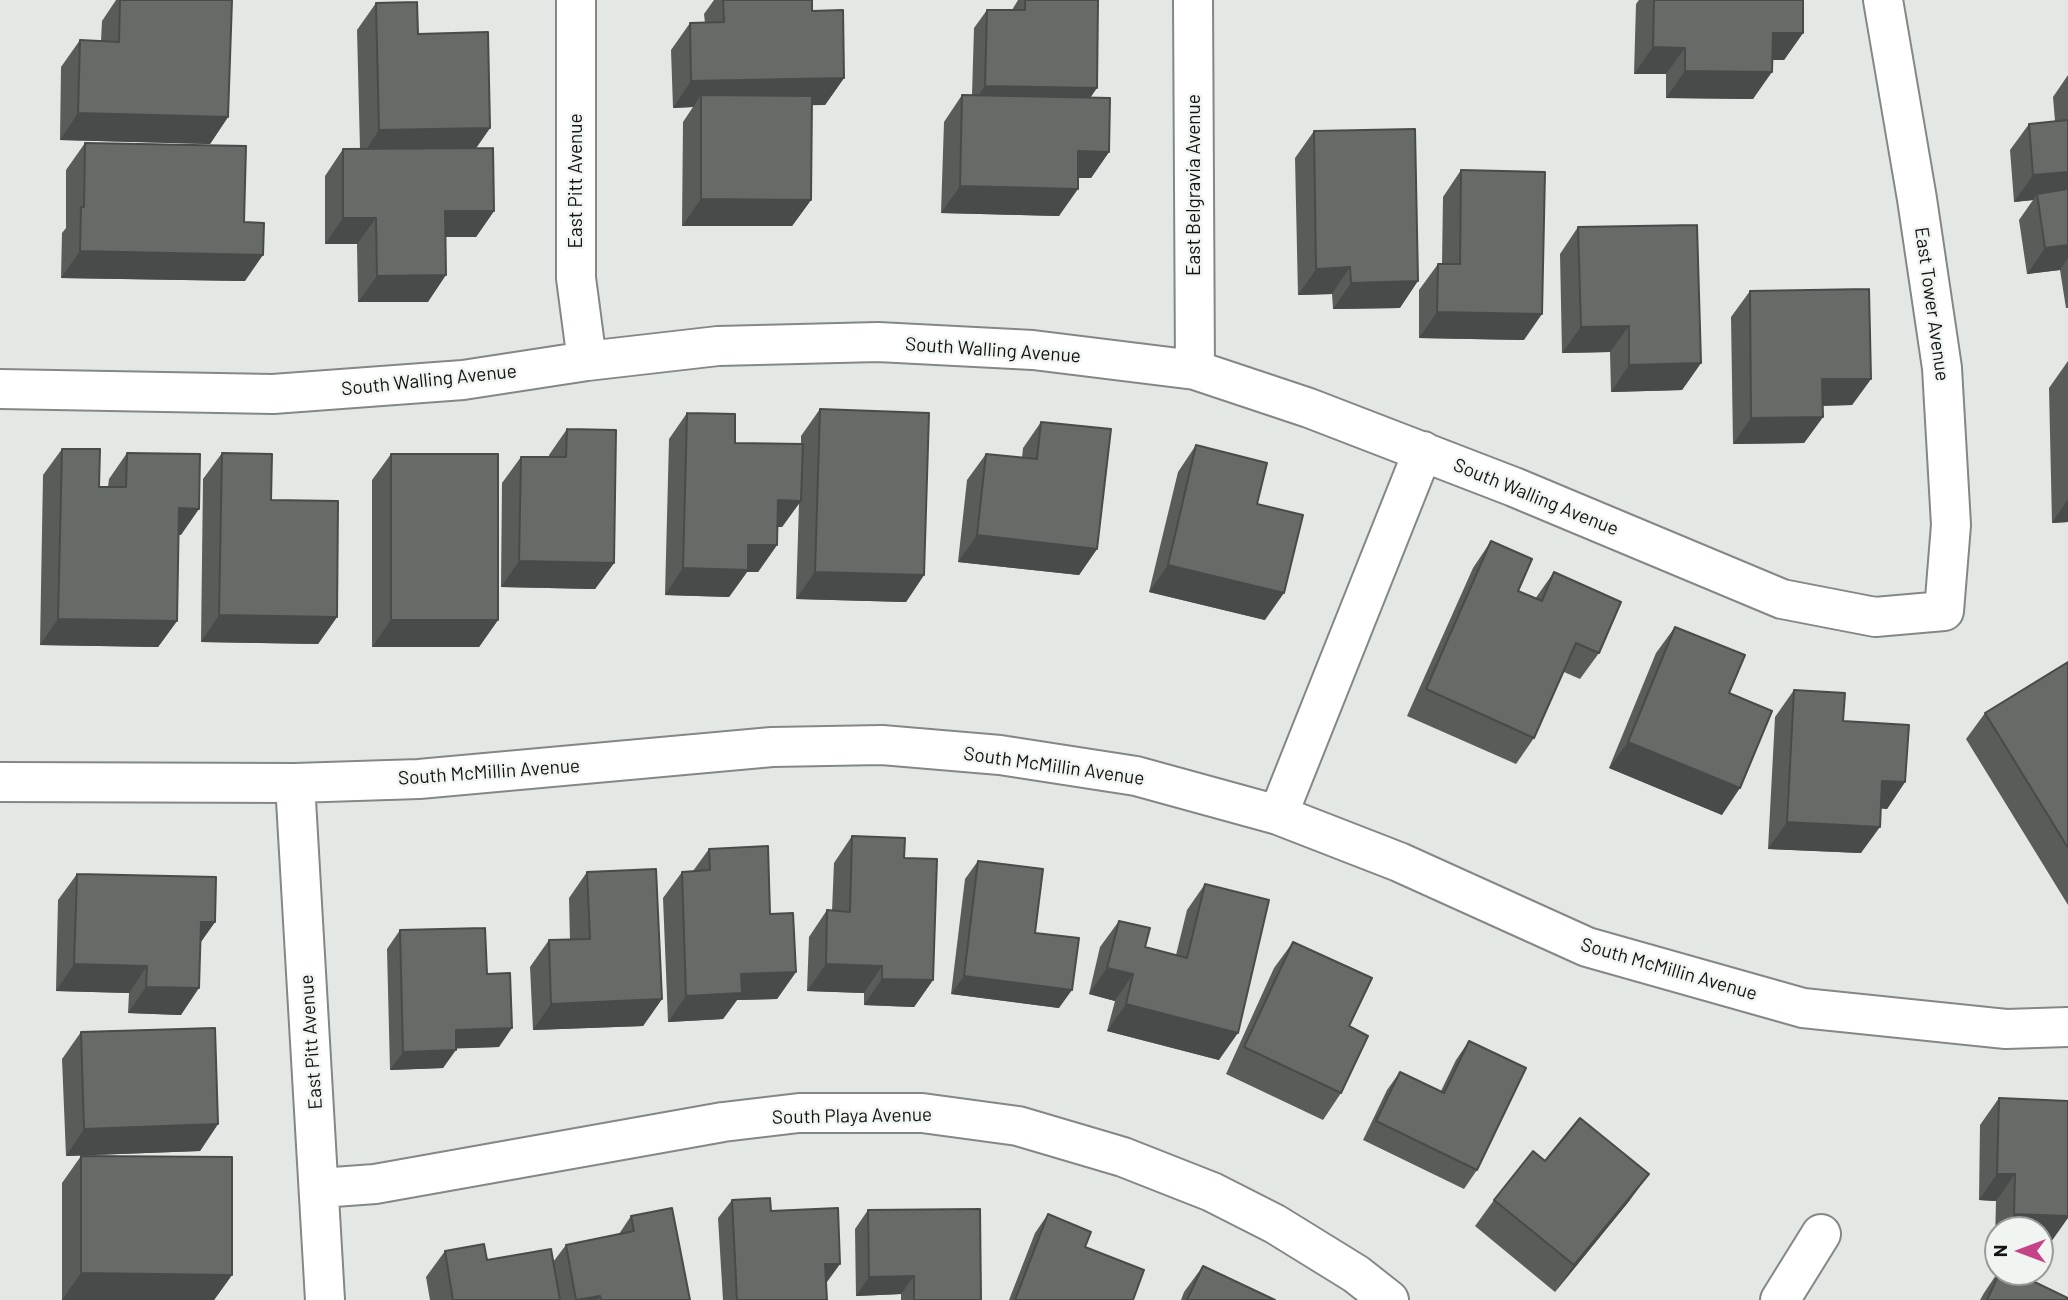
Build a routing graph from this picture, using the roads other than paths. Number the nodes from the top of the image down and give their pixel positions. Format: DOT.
graph roads {
  1 [pos="576,0"];
  2 [pos="1193,0"];
  3 [pos="1883,0"];
  4 [pos="587,361"];
  5 [pos="1195,370"];
  6 [pos="0,389"];
  7 [pos="1423,451"];
  8 [pos="1944,611"];
  9 [pos="0,782"];
  10 [pos="295,783"];
  11 [pos="1278,815"];
  12 [pos="2068,1027"];
  13 [pos="320,1188"];
  14 [pos="1821,1234"];
  15 [pos="325,1300"];
  16 [pos="1389,1300"];
  17 [pos="1780,1300"];
  1 -- 4 [label="street, East Pitt Avenue"];
  2 -- 5 [label="street, East Belgravia Avenue"];
  3 -- 8 [label="street, East Tower Avenue"];
  4 -- 5 [label="street, South Walling Avenue"];
  4 -- 6 [label="street, South Walling Avenue"];
  5 -- 7 [label="street, South Walling Avenue"];
  7 -- 8 [label="street, South Walling Avenue"];
  7 -- 11 [label="street"];
  9 -- 10 [label="street, South McMillin Avenue"];
  10 -- 11 [label="street, South McMillin Avenue"];
  10 -- 13 [label="street, East Pitt Avenue"];
  11 -- 12 [label="street, South McMillin Avenue"];
  13 -- 15 [label="street, East Pitt Avenue"];
  13 -- 16 [label="street, South Playa Avenue"];
  14 -- 17 [label="street"];
}
